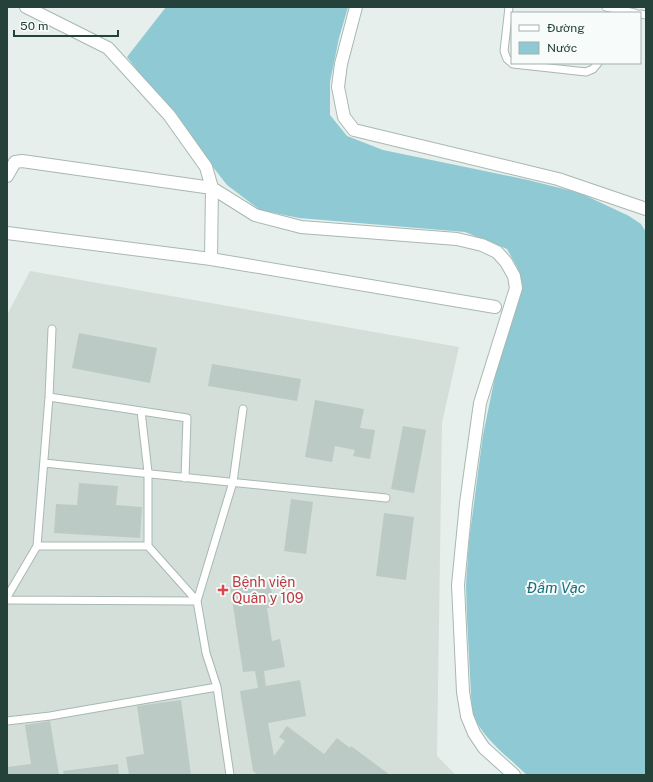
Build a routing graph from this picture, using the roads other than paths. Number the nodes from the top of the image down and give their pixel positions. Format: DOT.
graph roads {
  1 [pos="26,7"];
  2 [pos="356,7"];
  3 [pos="509,7"];
  4 [pos="606,9"];
  5 [pos="628,12"];
  6 [pos="511,62"];
  7 [pos="513,64"];
  8 [pos="597,64"];
  9 [pos="7,176"];
  10 [pos="212,188"];
  11 [pos="646,209"];
  12 [pos="7,233"];
  13 [pos="211,259"];
  14 [pos="495,307"];
  15 [pos="52,329"];
  16 [pos="49,397"];
  17 [pos="244,409"];
  18 [pos="141,411"];
  19 [pos="44,463"];
  20 [pos="148,472"];
  21 [pos="185,478"];
  22 [pos="233,482"];
  23 [pos="386,498"];
  24 [pos="38,546"];
  25 [pos="148,546"];
  26 [pos="7,598"];
  27 [pos="197,601"];
  28 [pos="216,687"];
  29 [pos="7,721"];
  30 [pos="230,775"];
  31 [pos="514,775"];
  1 -- 10 [label="street"];
  2 -- 11 [label="street"];
  3 -- 6 [label="lane"];
  4 -- 5 [label="lane"];
  7 -- 8 [label="lane"];
  9 -- 10 [label="street"];
  10 -- 13 [label="street"];
  10 -- 31 [label="street"];
  12 -- 13 [label="street"];
  13 -- 14 [label="street"];
  15 -- 16 [label="lane"];
  16 -- 18 [label="lane"];
  16 -- 19 [label="lane"];
  17 -- 22 [label="lane"];
  18 -- 20 [label="lane"];
  18 -- 21 [label="lane"];
  19 -- 20 [label="lane"];
  19 -- 24 [label="lane"];
  20 -- 21 [label="lane"];
  20 -- 25 [label="lane"];
  21 -- 22 [label="lane"];
  22 -- 23 [label="lane"];
  22 -- 27 [label="lane"];
  24 -- 25 [label="lane"];
  24 -- 26 [label="lane"];
  25 -- 27 [label="lane"];
  26 -- 27 [label="lane"];
  27 -- 28 [label="lane"];
  28 -- 29 [label="lane"];
  28 -- 30 [label="lane"];
}
